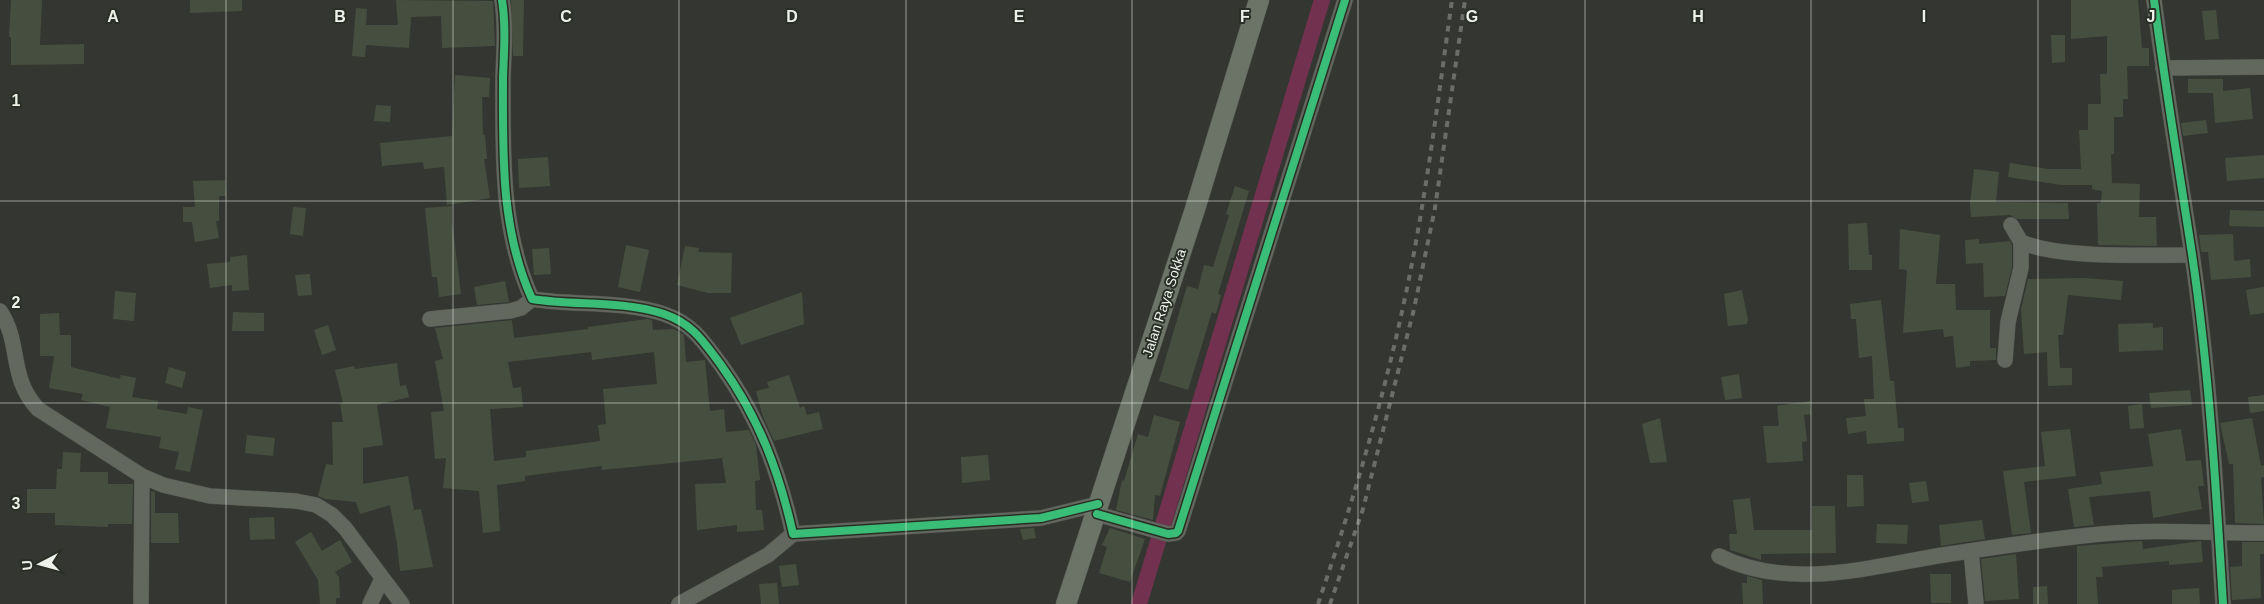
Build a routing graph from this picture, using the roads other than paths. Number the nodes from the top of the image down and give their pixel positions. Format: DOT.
graph roads {
  1 [pos="502,0"];
  2 [pos="1259,0"];
  3 [pos="1345,0"];
  4 [pos="2154,0"];
  5 [pos="2264,67"];
  6 [pos="2163,68"];
  7 [pos="2011,225"];
  8 [pos="2022,242"];
  9 [pos="2192,255"];
  10 [pos="532,300"];
  11 [pos="0,311"];
  12 [pos="430,319"];
  13 [pos="2005,360"];
  14 [pos="142,476"];
  15 [pos="1098,509"];
  16 [pos="2219,532"];
  17 [pos="2264,533"];
  18 [pos="794,534"];
  19 [pos="1971,551"];
  20 [pos="1719,556"];
  21 [pos="382,580"];
  22 [pos="142,604"];
  23 [pos="370,604"];
  24 [pos="402,604"];
  25 [pos="679,604"];
  26 [pos="1066,604"];
  27 [pos="1976,604"];
  28 [pos="2222,604"];
  1 -- 10 [label="street"];
  2 -- 15 [label="main road, Jalan Raya Sokka"];
  3 -- 15 [label="street"];
  4 -- 6 [label="street"];
  5 -- 6 [label="street"];
  6 -- 9 [label="street"];
  7 -- 8 [label="street"];
  8 -- 9 [label="street"];
  8 -- 13 [label="street"];
  9 -- 16 [label="street"];
  10 -- 12 [label="street"];
  10 -- 18 [label="street"];
  11 -- 14 [label="street"];
  14 -- 21 [label="street"];
  14 -- 22 [label="street"];
  15 -- 18 [label="street"];
  15 -- 26 [label="main road, Jalan Raya Sokka"];
  16 -- 17 [label="street"];
  16 -- 19 [label="street"];
  16 -- 28 [label="street"];
  18 -- 25 [label="street"];
  19 -- 20 [label="street"];
  19 -- 27 [label="street"];
  21 -- 23 [label="street"];
  21 -- 24 [label="street"];
}
